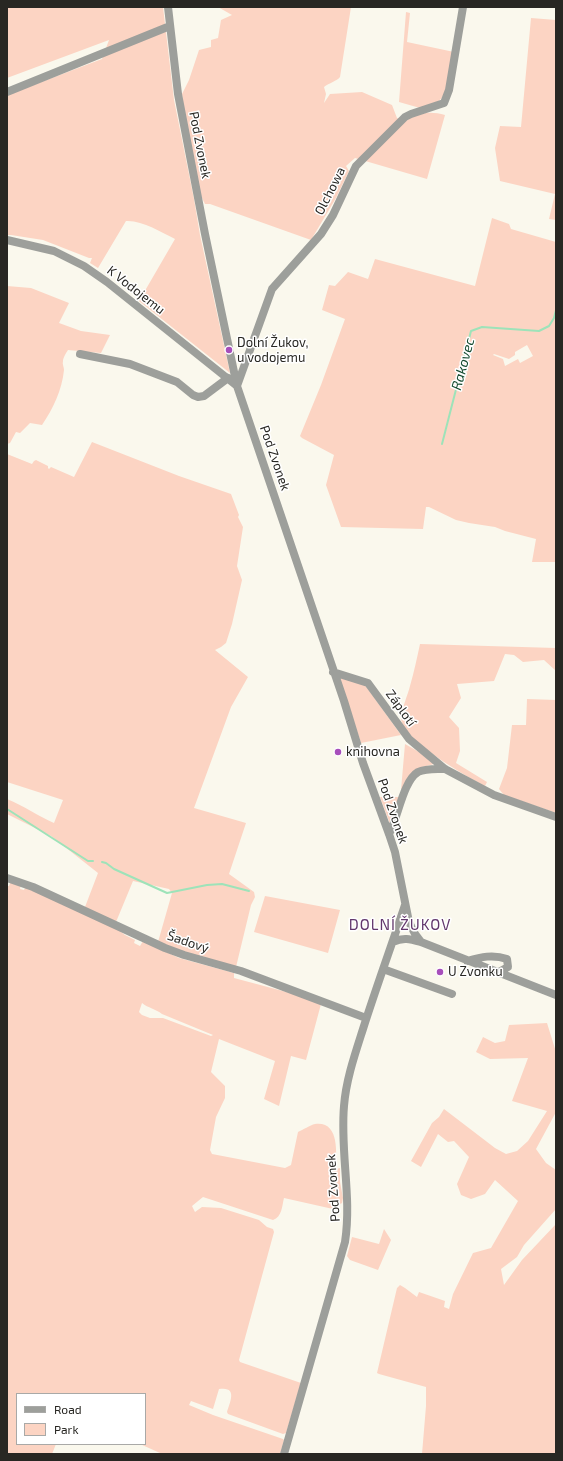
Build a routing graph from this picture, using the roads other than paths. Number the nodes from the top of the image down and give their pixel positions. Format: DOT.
graph roads {
  1 [pos="168,7"];
  2 [pos="463,7"];
  3 [pos="170,26"];
  4 [pos="7,92"];
  5 [pos="7,240"];
  6 [pos="80,354"];
  7 [pos="228,378"];
  8 [pos="237,386"];
  9 [pos="333,672"];
  10 [pos="445,769"];
  11 [pos="556,817"];
  12 [pos="389,834"];
  13 [pos="7,878"];
  14 [pos="405,905"];
  15 [pos="393,942"];
  16 [pos="421,942"];
  17 [pos="467,961"];
  18 [pos="383,969"];
  19 [pos="499,972"];
  20 [pos="452,994"];
  21 [pos="556,995"];
  22 [pos="366,1018"];
  23 [pos="284,1454"];
  1 -- 3 [label="street, Pod Zvonek"];
  2 -- 8 [label="street, Olchowa"];
  3 -- 4 [label="street"];
  3 -- 8 [label="street, Pod Zvonek"];
  5 -- 7 [label="street, K Vodojemu"];
  6 -- 7 [label="street"];
  7 -- 8 [label="street, K Vodojemu"];
  8 -- 9 [label="street, Pod Zvonek"];
  9 -- 10 [label="street, Záplotí"];
  9 -- 12 [label="street, Pod Zvonek"];
  10 -- 11 [label="street, Záplotí"];
  10 -- 12 [label="street, Záplotí"];
  12 -- 14 [label="street, Pod Zvonek"];
  13 -- 22 [label="street, Šadový"];
  14 -- 15 [label="street, Pod Zvonek"];
  14 -- 16 [label="street, Pod Zvonek"];
  15 -- 16 [label="street"];
  15 -- 18 [label="street, Pod Zvonek"];
  16 -- 17 [label="street"];
  17 -- 19 [label="street"];
  17 -- 19 [label="street"];
  18 -- 20 [label="street"];
  18 -- 22 [label="street, Pod Zvonek"];
  19 -- 21 [label="street"];
  22 -- 23 [label="street, Pod Zvonek"];
}
